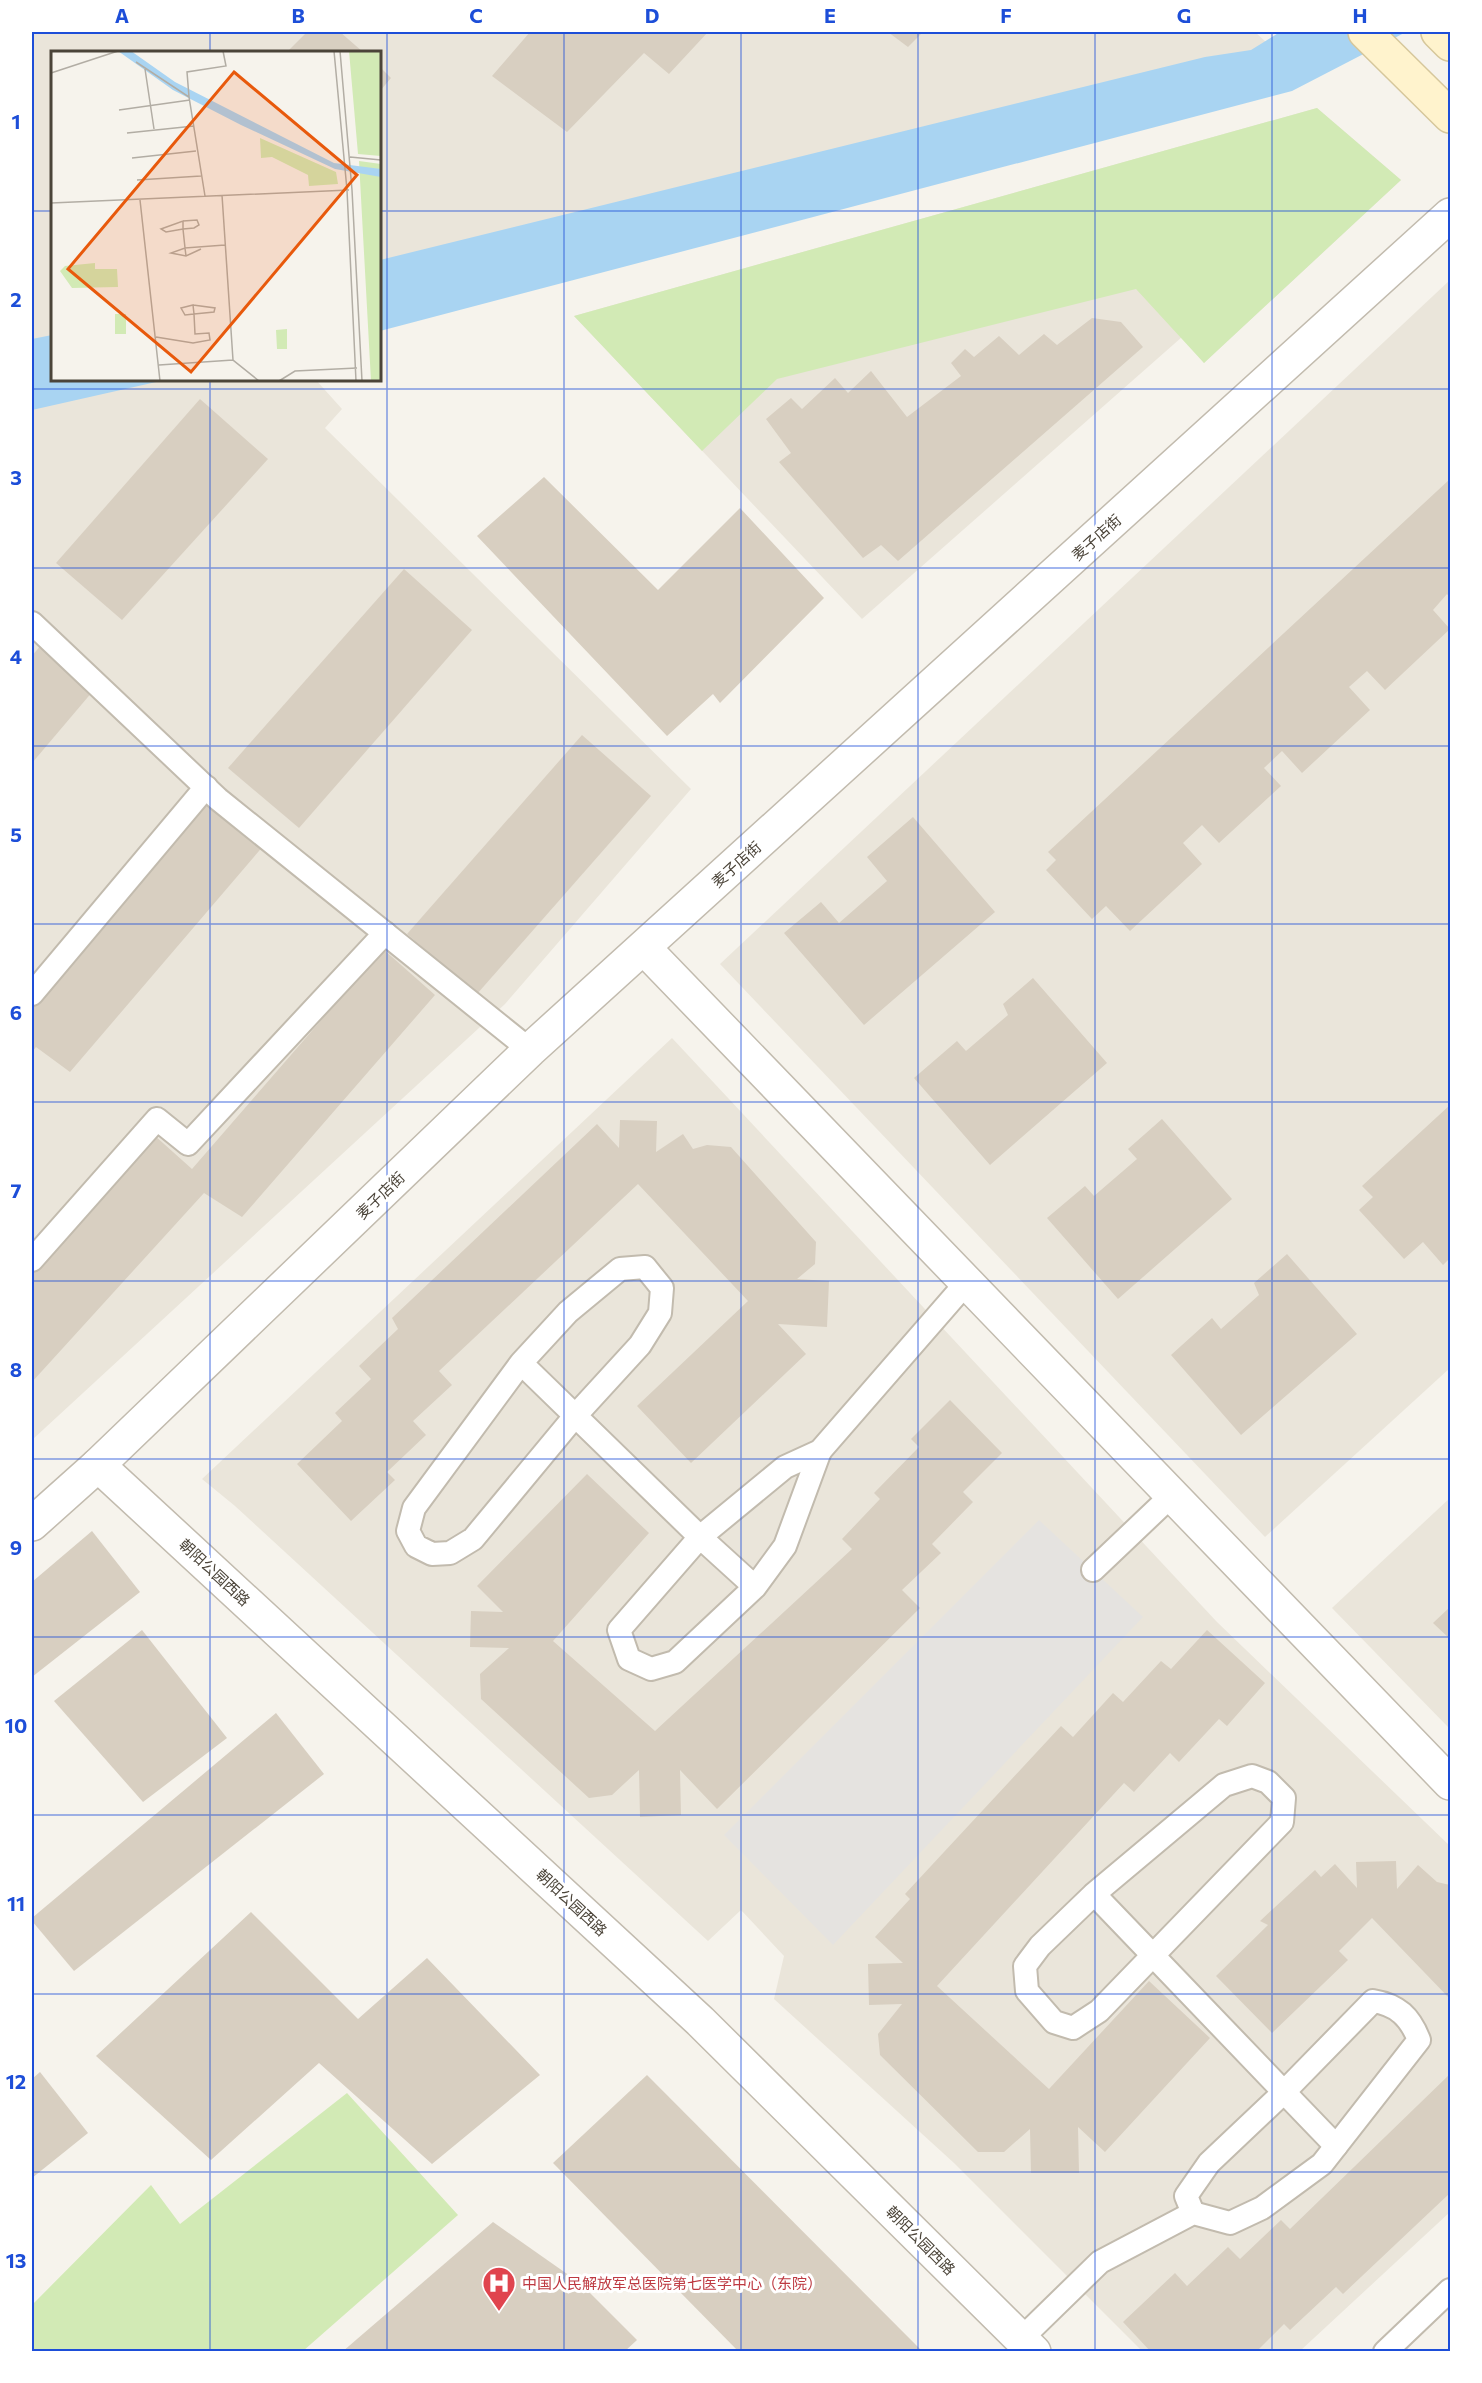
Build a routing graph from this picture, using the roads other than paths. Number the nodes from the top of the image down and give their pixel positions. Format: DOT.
graph roads {
  1 [pos="1365,32"];
  2 [pos="1438,32"];
  3 [pos="1450,44"];
  4 [pos="1450,116"];
  5 [pos="1450,215"];
  6 [pos="34,629"];
  7 [pos="206,787"];
  8 [pos="385,933"];
  9 [pos="644,948"];
  10 [pos="32,994"];
  11 [pos="530,1050"];
  12 [pos="32,1260"];
  13 [pos="967,1282"];
  14 [pos="521,1363"];
  15 [pos="575,1416"];
  16 [pos="820,1451"];
  17 [pos="98,1465"];
  18 [pos="1172,1495"];
  19 [pos="32,1524"];
  20 [pos="700,1538"];
  21 [pos="1093,1570"];
  22 [pos="755,1587"];
  23 [pos="1450,1783"];
  24 [pos="1094,1894"];
  25 [pos="1153,1956"];
  26 [pos="1284,2092"];
  27 [pos="1336,2146"];
  28 [pos="1193,2213"];
  29 [pos="1450,2290"];
  30 [pos="1028,2345"];
  31 [pos="1385,2352"];
  1 -- 4 [label="main road"];
  2 -- 3 [label="main road"];
  5 -- 9 [label="street, 麦子店街"];
  6 -- 7 [label="lane"];
  7 -- 8 [label="lane"];
  7 -- 10 [label="lane"];
  8 -- 11 [label="lane"];
  8 -- 12 [label="lane"];
  9 -- 11 [label="street, 麦子店街"];
  9 -- 13 [label="street"];
  11 -- 17 [label="street, 麦子店街"];
  13 -- 16 [label="lane"];
  13 -- 18 [label="street"];
  14 -- 15 [label="lane"];
  14 -- 15 [label="lane"];
  14 -- 15 [label="lane"];
  15 -- 20 [label="lane"];
  16 -- 20 [label="lane"];
  16 -- 22 [label="lane"];
  17 -- 19 [label="street, 麦子店街"];
  17 -- 30 [label="street, 朝阳公园西路"];
  18 -- 21 [label="lane"];
  18 -- 23 [label="street"];
  20 -- 22 [label="lane"];
  20 -- 22 [label="lane"];
  24 -- 25 [label="lane"];
  24 -- 25 [label="lane"];
  24 -- 25 [label="lane"];
  25 -- 26 [label="lane"];
  26 -- 27 [label="lane"];
  26 -- 27 [label="lane"];
  26 -- 28 [label="lane"];
  27 -- 28 [label="lane"];
  28 -- 30 [label="lane"];
  29 -- 31 [label="lane"];
}
